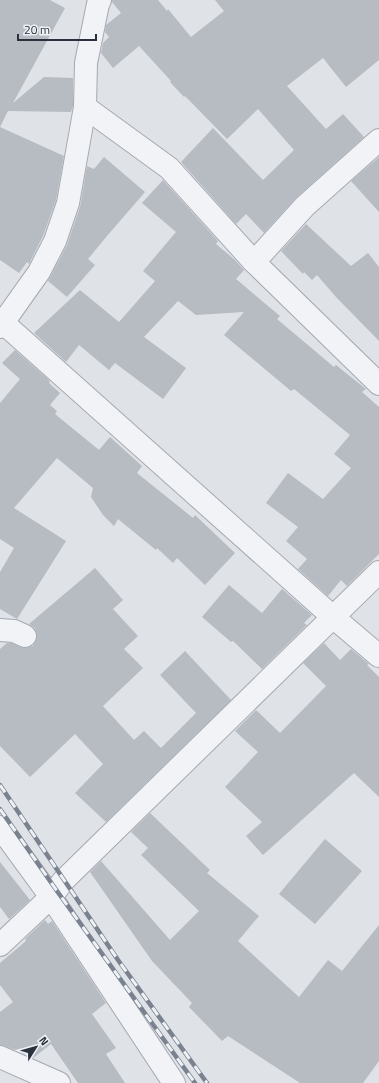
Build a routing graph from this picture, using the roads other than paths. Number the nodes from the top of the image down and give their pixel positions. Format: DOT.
graph roads {
  1 [pos="100,0"];
  2 [pos="85,107"];
  3 [pos="379,140"];
  4 [pos="254,262"];
  5 [pos="1,324"];
  6 [pos="379,384"];
  7 [pos="379,572"];
  8 [pos="333,617"];
  9 [pos="0,630"];
  10 [pos="25,636"];
  11 [pos="379,656"];
  12 [pos="0,827"];
  13 [pos="51,897"];
  14 [pos="0,945"];
  15 [pos="0,1057"];
  16 [pos="59,1083"];
  17 [pos="174,1083"];
  1 -- 2 [label="street"];
  2 -- 4 [label="street"];
  2 -- 5 [label="street"];
  3 -- 4 [label="street"];
  4 -- 6 [label="street"];
  5 -- 8 [label="street"];
  7 -- 8 [label="street"];
  8 -- 11 [label="street"];
  8 -- 13 [label="street"];
  9 -- 10 [label="street"];
  12 -- 13 [label="street"];
  13 -- 14 [label="street"];
  13 -- 17 [label="street"];
  15 -- 16 [label="street"];
}
